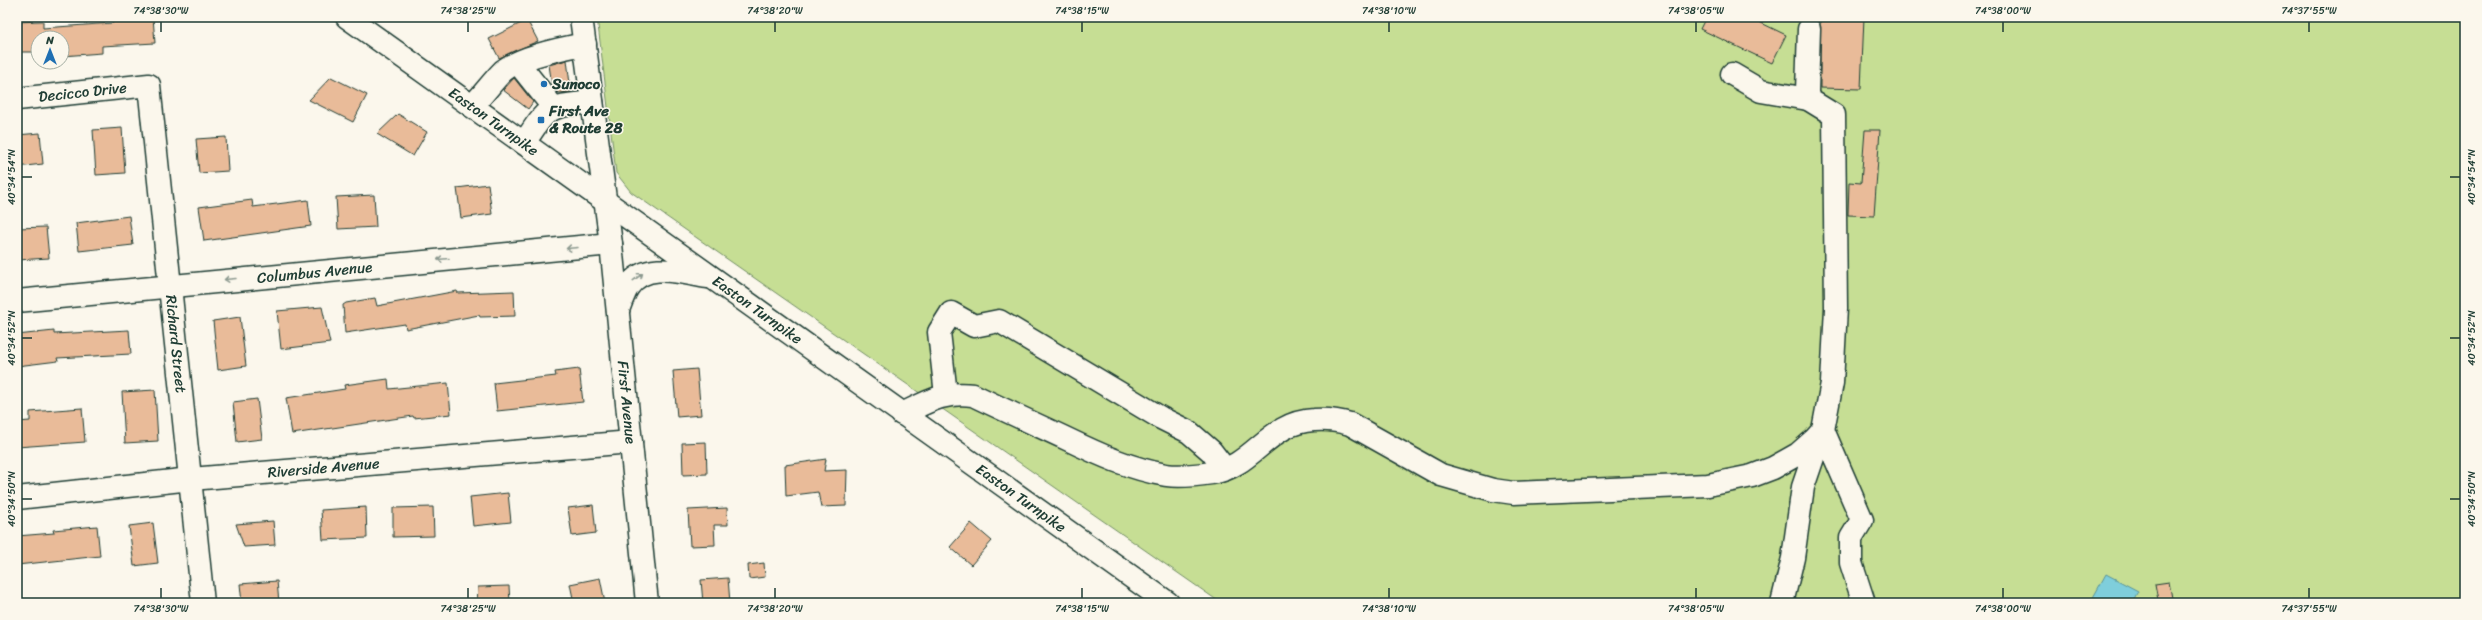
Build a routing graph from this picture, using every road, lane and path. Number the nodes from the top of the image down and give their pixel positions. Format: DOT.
graph roads {
  1 [pos="347,17"];
  2 [pos="581,17"];
  3 [pos="1808,29"];
  4 [pos="585,44"];
  5 [pos="518,63"];
  6 [pos="1732,74"];
  7 [pos="149,85"];
  8 [pos="17,99"];
  9 [pos="1808,99"];
  10 [pos="592,102"];
  11 [pos="472,106"];
  12 [pos="553,108"];
  13 [pos="524,143"];
  14 [pos="605,201"];
  15 [pos="611,244"];
  16 [pos="712,278"];
  17 [pos="169,285"];
  18 [pos="17,300"];
  19 [pos="618,310"];
  20 [pos="946,395"];
  21 [pos="902,414"];
  22 [pos="1823,430"];
  23 [pos="631,442"];
  24 [pos="1225,469"];
  25 [pos="191,479"];
  26 [pos="17,498"];
  27 [pos="1155,599"];
  28 [pos="203,603"];
  29 [pos="647,603"];
  30 [pos="1782,603"];
  31 [pos="1864,603"];
  1 -- 11 [label="street, Easton Turnpike"];
  2 -- 4 [label="street, First Avenue"];
  3 -- 9 [label="street"];
  4 -- 5 [label="street"];
  4 -- 10 [label="street, First Avenue"];
  5 -- 11 [label="street"];
  5 -- 12 [label="street"];
  6 -- 9 [label="street"];
  7 -- 8 [label="street, Decicco Drive"];
  7 -- 17 [label="street, Richard Street"];
  9 -- 22 [label="street"];
  10 -- 12 [label="street"];
  10 -- 14 [label="street, First Avenue"];
  11 -- 13 [label="street, Easton Turnpike"];
  12 -- 13 [label="street"];
  13 -- 14 [label="street, Easton Turnpike"];
  14 -- 15 [label="street, First Avenue"];
  14 -- 16 [label="street, Easton Turnpike"];
  15 -- 17 [label="street, Columbus Avenue, one-way"];
  15 -- 19 [label="street, First Avenue"];
  19 -- 16 [label="street, one-way"];
  16 -- 21 [label="street, Easton Turnpike"];
  17 -- 18 [label="street, Columbus Avenue"];
  17 -- 25 [label="street, Richard Street"];
  19 -- 23 [label="street, First Avenue"];
  20 -- 21 [label="street"];
  20 -- 24 [label="street"];
  20 -- 24 [label="street"];
  21 -- 27 [label="street, Easton Turnpike"];
  22 -- 24 [label="street"];
  22 -- 30 [label="street"];
  22 -- 31 [label="street"];
  23 -- 25 [label="street, Riverside Avenue"];
  23 -- 29 [label="street, First Avenue"];
  25 -- 26 [label="street, Riverside Avenue"];
  25 -- 28 [label="street, Richard Street"];
}
